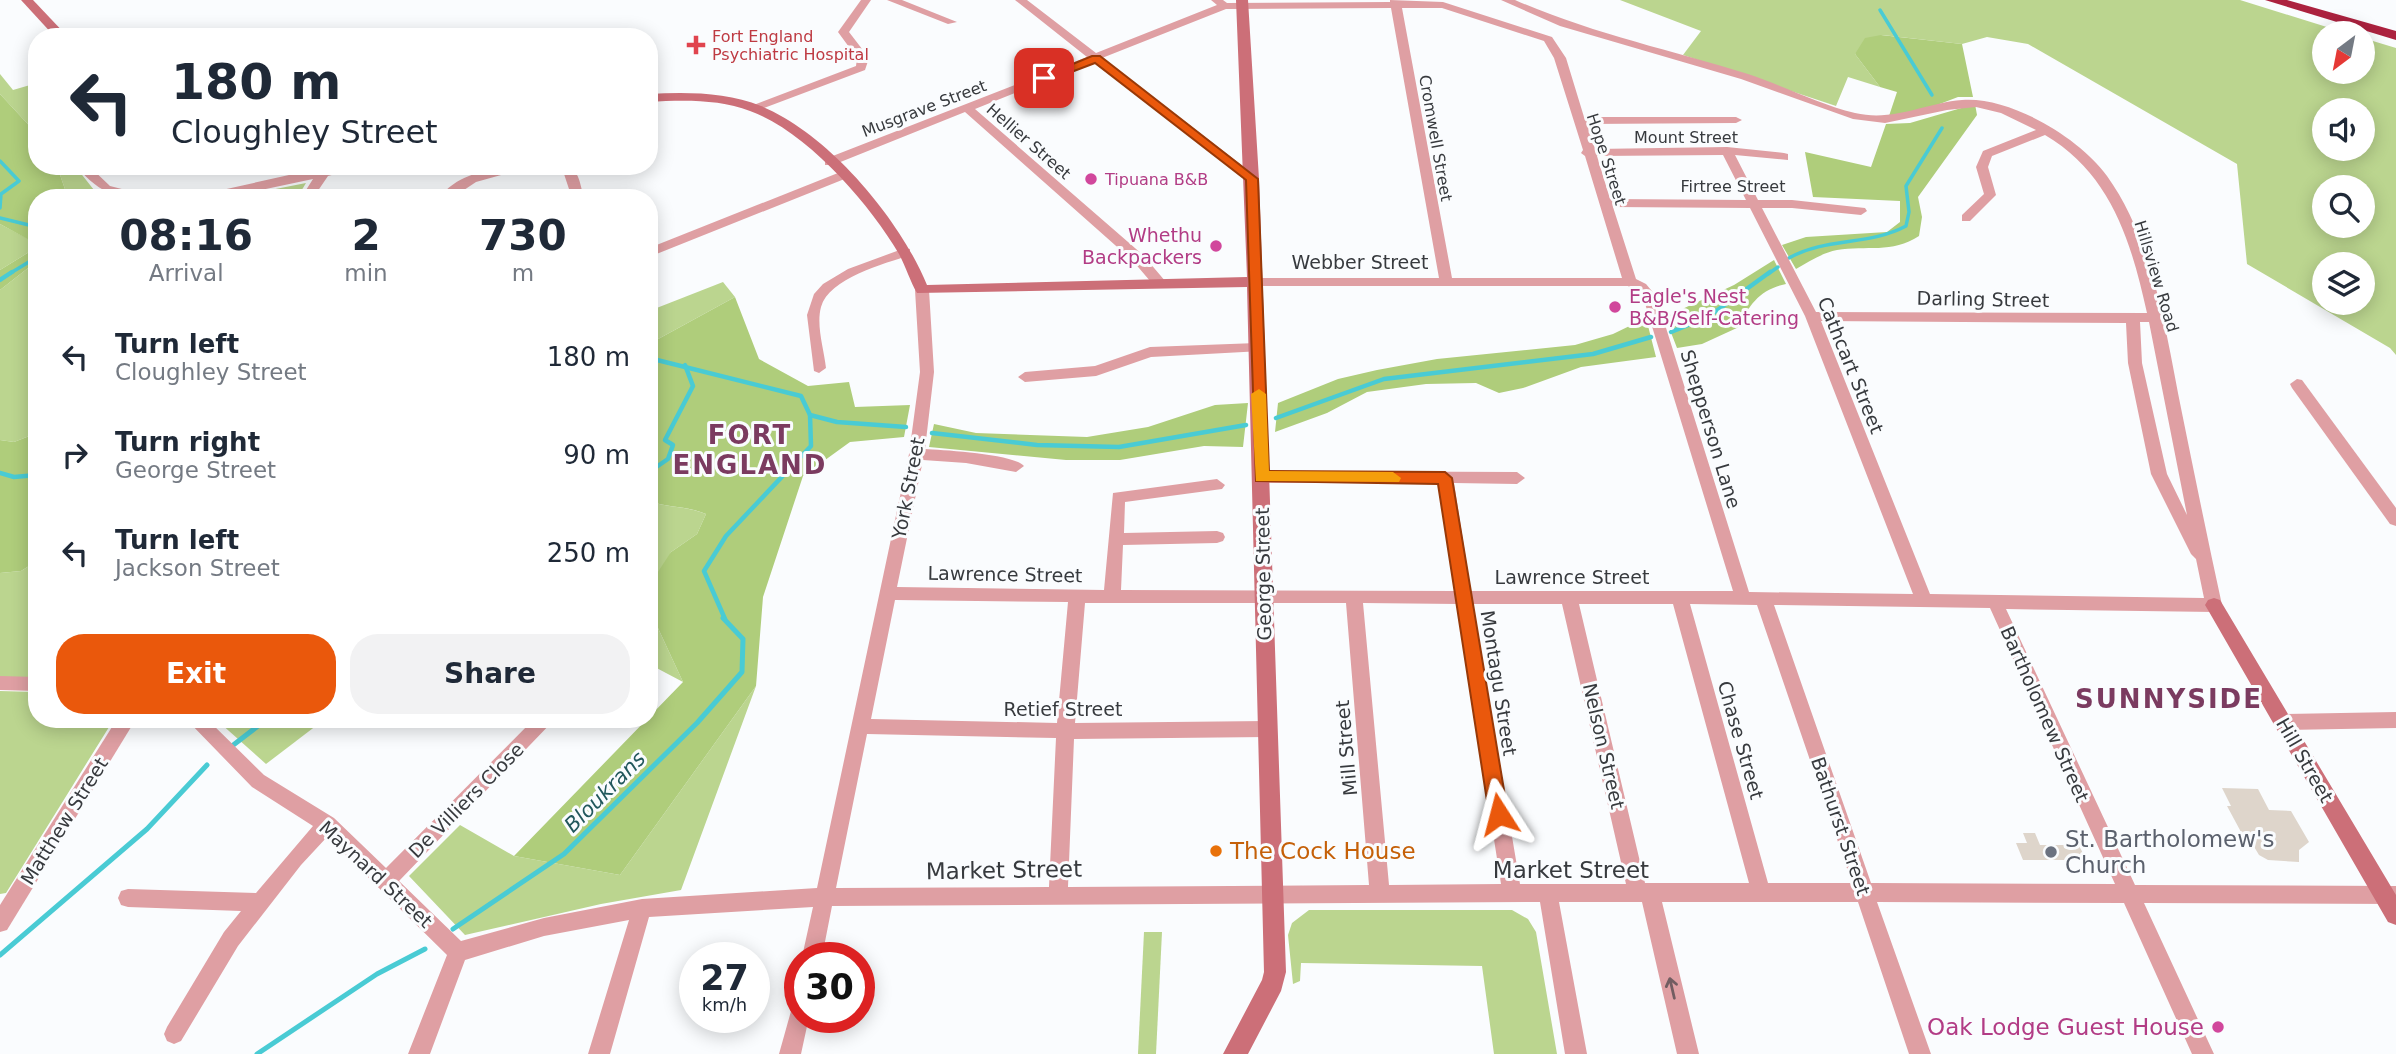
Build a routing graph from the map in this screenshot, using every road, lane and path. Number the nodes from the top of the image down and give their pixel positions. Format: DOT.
graph roads {
  1 [pos="27,0"];
  2 [pos="866,0"];
  3 [pos="892,0"];
  4 [pos="1020,0"];
  5 [pos="1506,0"];
  6 [pos="2272,0"];
  7 [pos="1396,2"];
  8 [pos="1220,3"];
  9 [pos="1242,3"];
  10 [pos="952,22"];
  11 [pos="53,28"];
  12 [pos="2396,36"];
  13 [pos="1096,58"];
  14 [pos="658,97"];
  15 [pos="755,108"];
  16 [pos="967,108"];
  17 [pos="1736,120"];
  18 [pos="1578,121"];
  19 [pos="2044,131"];
  20 [pos="1727,151"];
  21 [pos="1587,153"];
  22 [pos="1784,157"];
  23 [pos="829,162"];
  24 [pos="91,175"];
  25 [pos="316,175"];
  26 [pos="487,175"];
  27 [pos="843,175"];
  28 [pos="1252,179"];
  29 [pos="106,189"];
  30 [pos="248,189"];
  31 [pos="453,189"];
  32 [pos="1604,203"];
  33 [pos="1753,203"];
  34 [pos="1861,211"];
  35 [pos="1966,218"];
  36 [pos="658,249"];
  37 [pos="905,252"];
  38 [pos="1446,281"];
  39 [pos="1254,282"];
  40 [pos="1630,282"];
  41 [pos="1161,285"];
  42 [pos="922,290"];
  43 [pos="1812,316"];
  44 [pos="2133,317"];
  45 [pos="2154,317"];
  46 [pos="1257,348"];
  47 [pos="819,368"];
  48 [pos="1025,377"];
  49 [pos="2297,384"];
  50 [pos="916,454"];
  51 [pos="1016,466"];
  52 [pos="1261,477"];
  53 [pos="1445,478"];
  54 [pos="1517,478"];
  55 [pos="1217,485"];
  56 [pos="2396,520"];
  57 [pos="1217,537"];
  58 [pos="1115,539"];
  59 [pos="2207,568"];
  60 [pos="887,593"];
  61 [pos="1077,596"];
  62 [pos="1112,596"];
  63 [pos="1263,596"];
  64 [pos="1354,598"];
  65 [pos="1464,598"];
  66 [pos="1569,598"];
  67 [pos="1743,598"];
  68 [pos="1763,598"];
  69 [pos="1680,599"];
  70 [pos="1924,600"];
  71 [pos="1994,602"];
  72 [pos="2214,605"];
  73 [pos="0,683"];
  74 [pos="28,684"];
  75 [pos="2396,720"];
  76 [pos="2283,722"];
  77 [pos="860,726"];
  78 [pos="121,728"];
  79 [pos="209,728"];
  80 [pos="537,728"];
  81 [pos="1266,729"];
  82 [pos="1065,731"];
  83 [pos="327,824"];
  84 [pos="386,881"];
  85 [pos="1761,892"];
  86 [pos="1863,892"];
  87 [pos="2127,892"];
  88 [pos="1272,893"];
  89 [pos="1058,894"];
  90 [pos="1644,894"];
  91 [pos="1380,895"];
  92 [pos="1512,895"];
  93 [pos="1548,895"];
  94 [pos="2390,895"];
  95 [pos="825,897"];
  96 [pos="128,898"];
  97 [pos="260,902"];
  98 [pos="642,908"];
  99 [pos="3,912"];
  100 [pos="2396,915"];
  101 [pos="815,942"];
  102 [pos="458,952"];
  103 [pos="795,1033"];
  104 [pos="174,1034"];
  105 [pos="419,1054"];
  106 [pos="599,1054"];
  107 [pos="790,1054"];
  108 [pos="1234,1054"];
  109 [pos="1576,1054"];
  110 [pos="1688,1054"];
  111 [pos="1920,1054"];
  112 [pos="2203,1054"];
  1 -- 11 [label="main road"];
  2 -- 15 [label="street"];
  3 -- 10 [label="street"];
  4 -- 13 [label="street"];
  5 -- 19 [label="street, Hillsview Road"];
  6 -- 12 [label="highway"];
  7 -- 9 [label="street"];
  7 -- 18 [label="street, Hope Street"];
  7 -- 38 [label="street, Cromwell Street"];
  8 -- 9 [label="street"];
  8 -- 13 [label="street, Musgrave Street"];
  9 -- 28 [label="main road, George Street"];
  13 -- 16 [label="street, Musgrave Street"];
  13 -- 28 [label="street"];
  14 -- 15 [label="main road, York Street"];
  15 -- 23 [label="main road, York Street"];
  16 -- 23 [label="street, Musgrave Street"];
  16 -- 41 [label="street, Hellier Street"];
  17 -- 18 [label="street"];
  18 -- 21 [label="street, Hope Street"];
  19 -- 35 [label="street"];
  19 -- 45 [label="street, Hillsview Road"];
  20 -- 21 [label="street, Mount Street"];
  20 -- 22 [label="street, Mount Street"];
  20 -- 33 [label="street, Cathcart Street"];
  21 -- 32 [label="street, Hope Street"];
  23 -- 27 [label="main road, York Street"];
  24 -- 29 [label="street"];
  25 -- 30 [label="street"];
  26 -- 31 [label="street"];
  27 -- 36 [label="street"];
  27 -- 37 [label="main road, York Street"];
  28 -- 39 [label="main road, George Street"];
  32 -- 33 [label="street, Firtree Street"];
  32 -- 40 [label="street, Hope Street"];
  33 -- 34 [label="street, Firtree Street"];
  33 -- 43 [label="street, Cathcart Street"];
  37 -- 42 [label="main road, York Street"];
  37 -- 47 [label="street"];
  38 -- 39 [label="street, Webber Street"];
  38 -- 40 [label="street, Webber Street"];
  39 -- 41 [label="main road, Webber Street"];
  39 -- 46 [label="main road, George Street"];
  40 -- 67 [label="street, Shepperson Lane"];
  41 -- 42 [label="main road, Webber Street"];
  42 -- 50 [label="street, York Street"];
  43 -- 44 [label="street, Darling Street"];
  43 -- 70 [label="street, Cathcart Street"];
  44 -- 45 [label="street, Darling Street"];
  44 -- 59 [label="street"];
  45 -- 59 [label="street, Hillsview Road"];
  46 -- 48 [label="street"];
  46 -- 52 [label="main road, George Street"];
  49 -- 56 [label="street"];
  50 -- 51 [label="street"];
  50 -- 60 [label="street, York Street"];
  52 -- 53 [label="street"];
  52 -- 63 [label="main road, George Street"];
  53 -- 54 [label="street"];
  53 -- 65 [label="street, Montagu Street"];
  55 -- 58 [label="street"];
  57 -- 58 [label="street"];
  58 -- 62 [label="street"];
  59 -- 72 [label="street, Hillsview Road"];
  60 -- 61 [label="street, Lawrence Street"];
  60 -- 77 [label="street, York Street"];
  61 -- 62 [label="street, Lawrence Street"];
  61 -- 82 [label="street"];
  62 -- 63 [label="street, Lawrence Street"];
  63 -- 64 [label="street, Lawrence Street"];
  63 -- 81 [label="main road, George Street"];
  64 -- 65 [label="street, Lawrence Street"];
  64 -- 91 [label="street, Mill Street"];
  65 -- 66 [label="street, Lawrence Street"];
  65 -- 92 [label="street, Montagu Street"];
  66 -- 69 [label="street, Lawrence Street"];
  66 -- 90 [label="street, Nelson Street"];
  67 -- 68 [label="street, Lawrence Street"];
  67 -- 69 [label="street, Lawrence Street"];
  68 -- 70 [label="street, Lawrence Street"];
  68 -- 86 [label="street, Bathurst Street"];
  69 -- 85 [label="street, Chase Street"];
  70 -- 71 [label="street, Lawrence Street"];
  71 -- 72 [label="street, Lawrence Street"];
  71 -- 87 [label="street, Bartholomew Street"];
  72 -- 76 [label="main road, Hill Street"];
  73 -- 74 [label="street"];
  75 -- 76 [label="street"];
  76 -- 94 [label="main road, Hill Street"];
  77 -- 82 [label="street, Retief Street"];
  77 -- 95 [label="street, York Street"];
  78 -- 99 [label="street, Matthew Street"];
  79 -- 83 [label="street, Maynard Street"];
  80 -- 84 [label="street, De Villiers Close"];
  81 -- 82 [label="street, Retief Street"];
  81 -- 88 [label="main road, George Street"];
  82 -- 89 [label="street"];
  83 -- 84 [label="street, Maynard Street"];
  83 -- 97 [label="street"];
  84 -- 102 [label="street, Maynard Street"];
  85 -- 86 [label="street, Market Street"];
  85 -- 90 [label="street, Market Street"];
  86 -- 87 [label="street, Market Street"];
  86 -- 111 [label="street, Bathurst Street"];
  87 -- 94 [label="street, Market Street"];
  87 -- 112 [label="street, Bartholomew Street"];
  88 -- 89 [label="street, Market Street"];
  88 -- 91 [label="street, Market Street"];
  88 -- 108 [label="main road, George Street"];
  89 -- 95 [label="street, Market Street"];
  90 -- 93 [label="street, Market Street"];
  110 -- 90 [label="street, Nelson Street, one-way"];
  91 -- 92 [label="street, Market Street"];
  92 -- 93 [label="street, Market Street"];
  93 -- 109 [label="street"];
  94 -- 100 [label="main road, Hill Street"];
  95 -- 98 [label="street, Market Street"];
  95 -- 101 [label="street, York Street"];
  96 -- 97 [label="street"];
  97 -- 104 [label="street"];
  98 -- 102 [label="street, Market Street"];
  98 -- 106 [label="street"];
  102 -- 105 [label="street"];
  103 -- 107 [label="street"];
}
